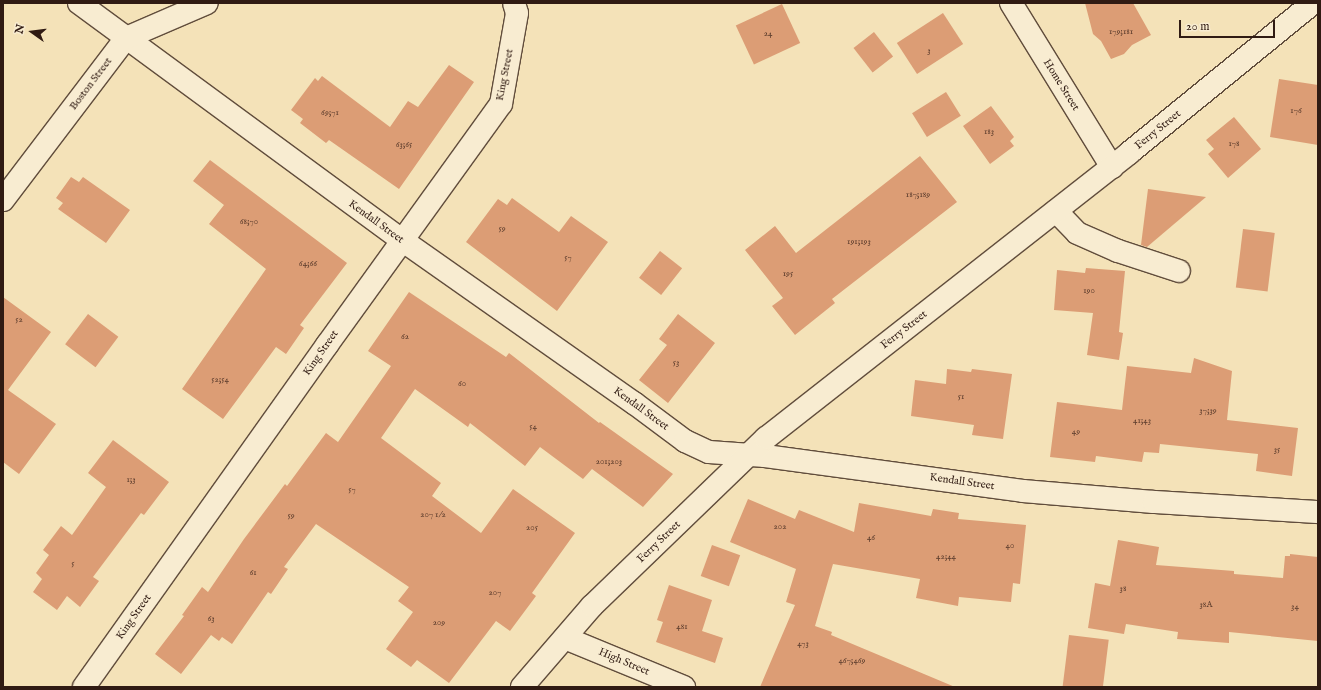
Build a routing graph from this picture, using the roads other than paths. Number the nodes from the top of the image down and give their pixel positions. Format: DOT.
graph roads {
  1 [pos="79,3"];
  2 [pos="207,3"];
  3 [pos="514,3"];
  4 [pos="1011,3"];
  5 [pos="1309,13"];
  6 [pos="126,38"];
  7 [pos="1112,167"];
  8 [pos="3,200"];
  9 [pos="1056,211"];
  10 [pos="402,240"];
  11 [pos="1179,271"];
  12 [pos="749,455"];
  13 [pos="1318,512"];
  14 [pos="565,638"];
  15 [pos="84,687"];
  16 [pos="522,687"];
  17 [pos="684,687"];
  1 -- 6 [label="street, Kendall Street"];
  2 -- 6 [label="street, Boston Street"];
  3 -- 10 [label="street, King Street"];
  4 -- 7 [label="street, Home Street"];
  5 -- 7 [label="street, Ferry Street"];
  6 -- 8 [label="street, Boston Street"];
  6 -- 10 [label="street, Kendall Street"];
  7 -- 9 [label="street, Ferry Street"];
  9 -- 11 [label="street"];
  9 -- 12 [label="street, Ferry Street"];
  10 -- 12 [label="street, Kendall Street"];
  10 -- 15 [label="street, King Street"];
  12 -- 13 [label="street, Kendall Street"];
  12 -- 14 [label="street, Ferry Street"];
  14 -- 16 [label="street, Ferry Street"];
  14 -- 17 [label="street, High Street"];
}
